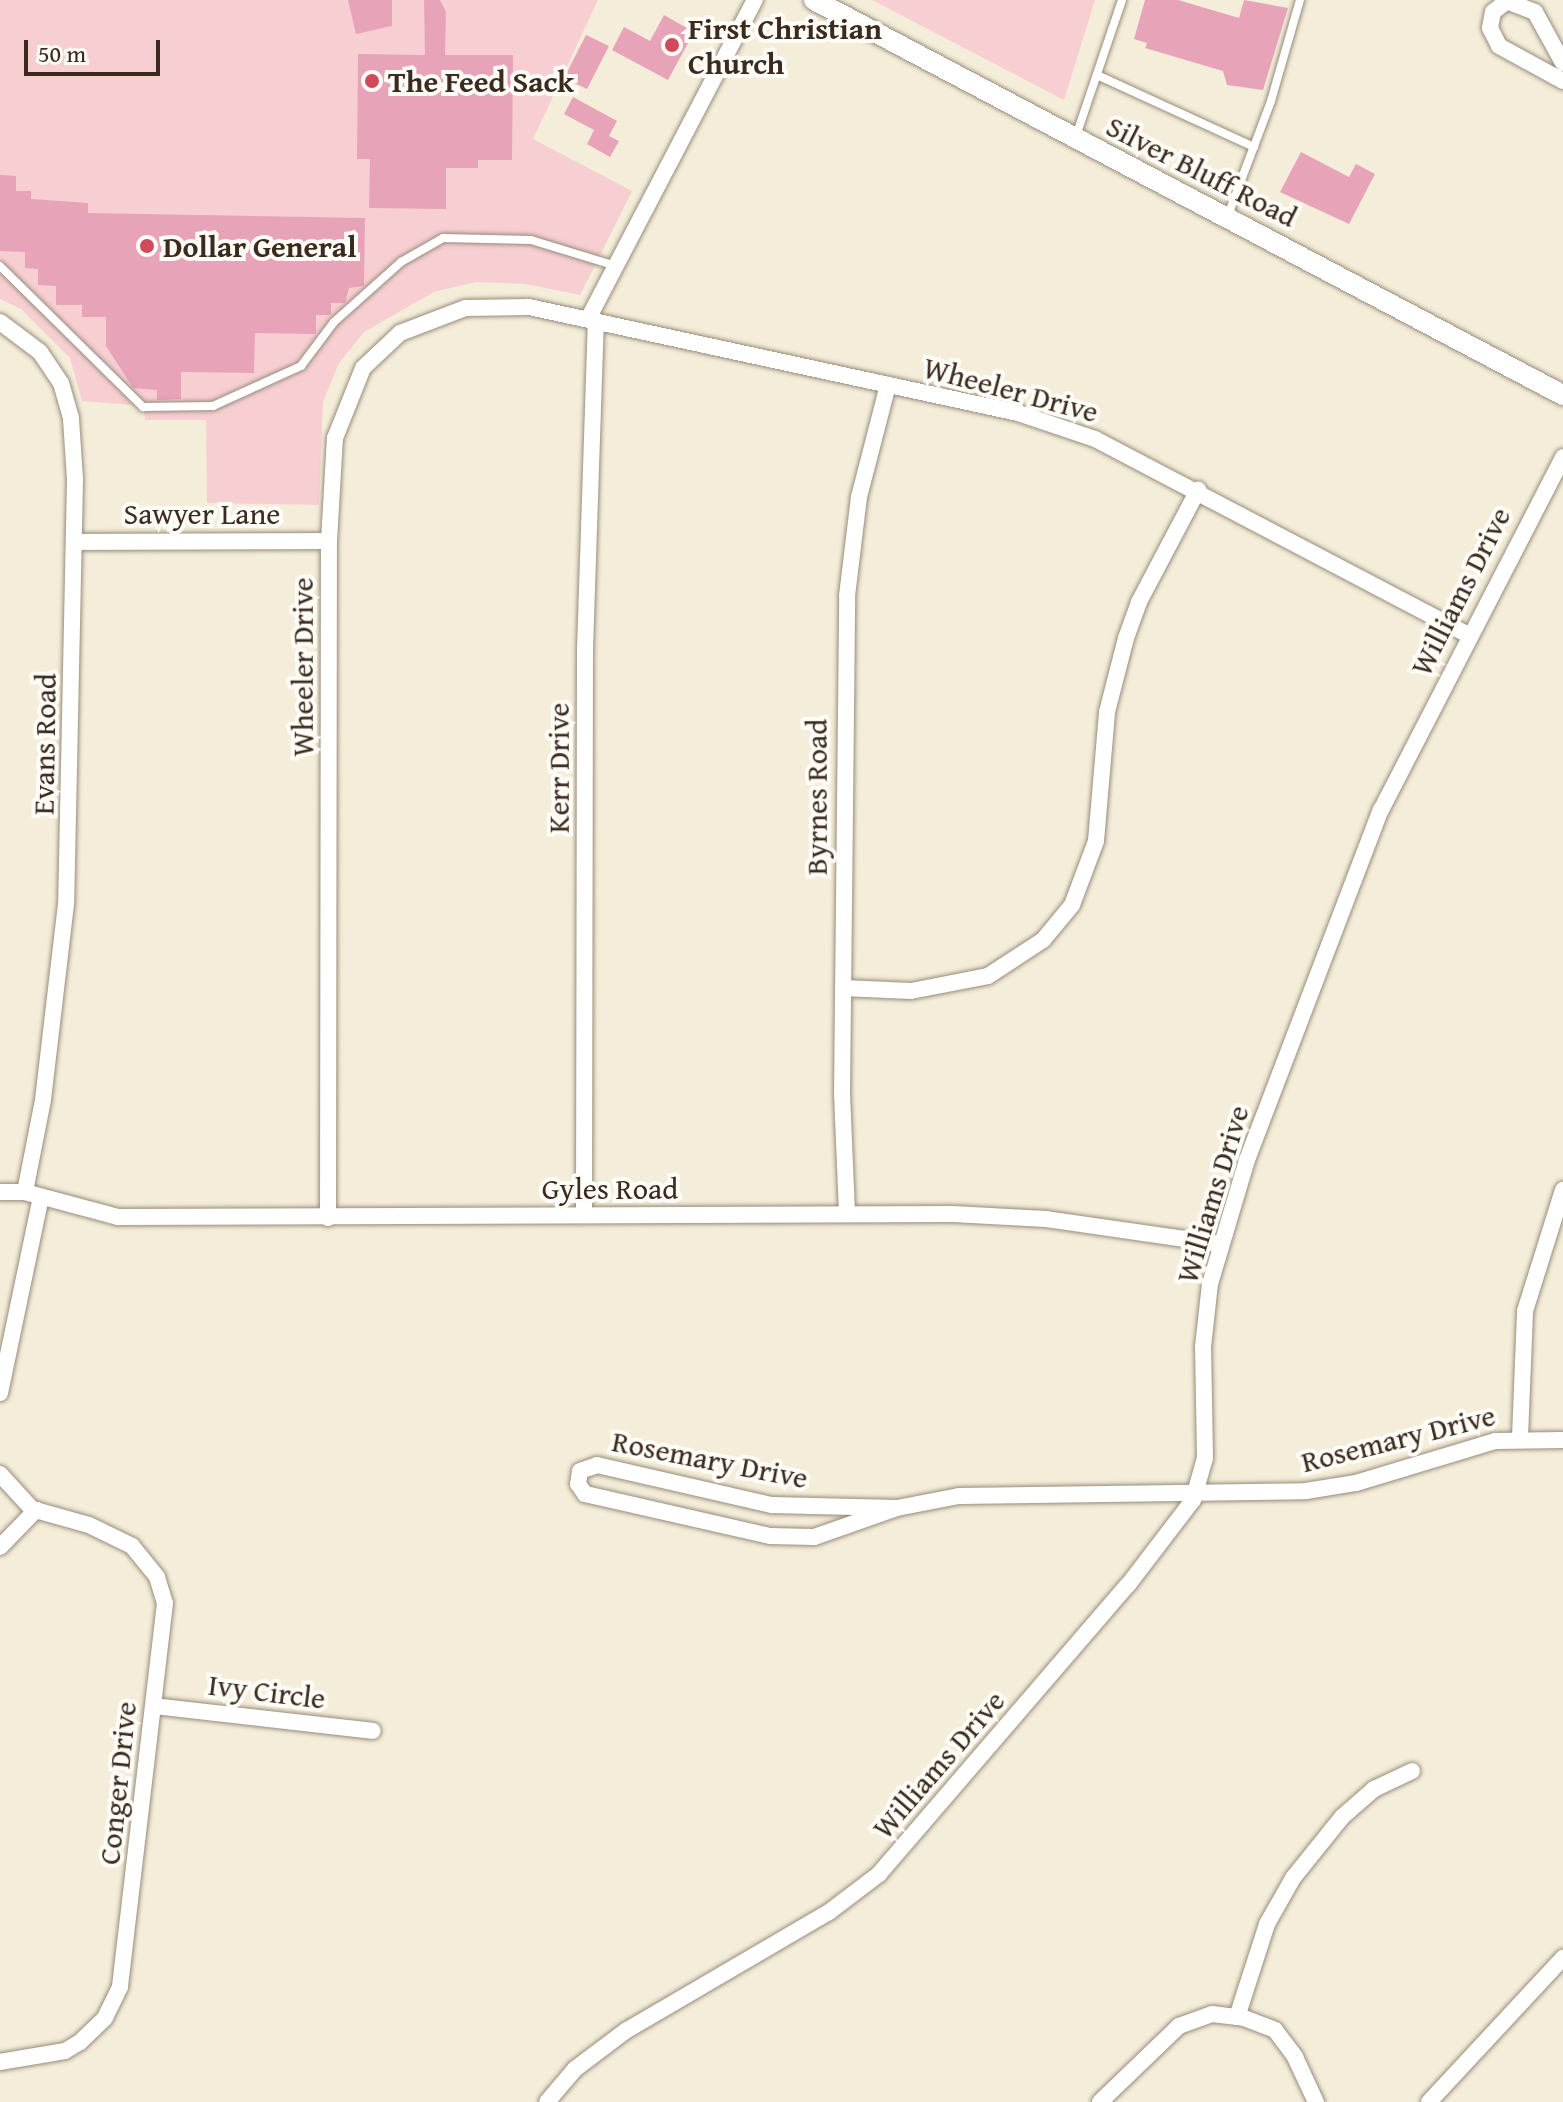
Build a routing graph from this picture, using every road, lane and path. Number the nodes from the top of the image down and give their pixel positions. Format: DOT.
graph roads {
  1 [pos="755,0"];
  2 [pos="814,0"];
  3 [pos="1122,0"];
  4 [pos="1300,0"];
  5 [pos="1563,63"];
  6 [pos="1097,75"];
  7 [pos="1563,81"];
  8 [pos="1074,140"];
  9 [pos="1254,147"];
  10 [pos="1227,218"];
  11 [pos="0,266"];
  12 [pos="617,266"];
  13 [pos="592,320"];
  14 [pos="0,322"];
  15 [pos="888,385"];
  16 [pos="1563,395"];
  17 [pos="1563,457"];
  18 [pos="1198,490"];
  19 [pos="329,541"];
  20 [pos="75,542"];
  21 [pos="1468,635"];
  22 [pos="843,988"];
  23 [pos="1563,1190"];
  24 [pos="0,1192"];
  25 [pos="33,1194"];
  26 [pos="847,1213"];
  27 [pos="584,1215"];
  28 [pos="328,1218"];
  29 [pos="1220,1244"];
  30 [pos="0,1393"];
  31 [pos="1520,1437"];
  32 [pos="1563,1440"];
  33 [pos="0,1474"];
  34 [pos="1197,1491"];
  35 [pos="897,1508"];
  36 [pos="36,1510"];
  37 [pos="0,1547"];
  38 [pos="154,1706"];
  39 [pos="373,1731"];
  40 [pos="1412,1771"];
  41 [pos="1563,1958"];
  42 [pos="1237,2017"];
  43 [pos="0,2062"];
  44 [pos="547,2102"];
  45 [pos="1100,2102"];
  46 [pos="1316,2102"];
  47 [pos="1429,2102"];
  1 -- 12 [label="street, Kerr Drive"];
  2 -- 8 [label="street, Silver Bluff Road"];
  3 -- 6 [label="lane"];
  4 -- 9 [label="lane"];
  5 -- 7 [label="street"];
  6 -- 8 [label="lane"];
  6 -- 9 [label="lane"];
  8 -- 10 [label="street, Silver Bluff Road"];
  9 -- 10 [label="lane"];
  10 -- 16 [label="street, Silver Bluff Road"];
  11 -- 12 [label="lane"];
  12 -- 13 [label="street, Kerr Drive"];
  13 -- 15 [label="street, Wheeler Drive"];
  13 -- 19 [label="street, Wheeler Drive"];
  13 -- 27 [label="street, Kerr Drive"];
  14 -- 20 [label="street, Evans Road"];
  15 -- 18 [label="street, Wheeler Drive"];
  15 -- 22 [label="street, Byrnes Road"];
  17 -- 21 [label="street, Williams Drive"];
  18 -- 21 [label="street, Wheeler Drive"];
  18 -- 22 [label="street"];
  19 -- 20 [label="street, Sawyer Lane"];
  19 -- 28 [label="street, Wheeler Drive"];
  20 -- 25 [label="street, Evans Road"];
  21 -- 29 [label="street, Williams Drive"];
  22 -- 26 [label="street, Byrnes Road"];
  23 -- 31 [label="street"];
  24 -- 25 [label="street, Gyles Road"];
  25 -- 28 [label="street, Gyles Road"];
  25 -- 30 [label="street, Evans Road"];
  26 -- 27 [label="street, Gyles Road"];
  26 -- 29 [label="street, Gyles Road"];
  27 -- 28 [label="street, Gyles Road"];
  29 -- 34 [label="street, Williams Drive"];
  31 -- 32 [label="street, Rosemary Drive"];
  31 -- 34 [label="street, Rosemary Drive"];
  33 -- 36 [label="street"];
  34 -- 35 [label="street, Rosemary Drive"];
  34 -- 44 [label="street, Williams Drive"];
  35 -- 35 [label="street, Rosemary Drive"];
  36 -- 37 [label="street"];
  36 -- 38 [label="street, Conger Drive"];
  38 -- 39 [label="street, Ivy Circle"];
  38 -- 43 [label="street, Conger Drive"];
  40 -- 42 [label="street"];
  41 -- 47 [label="street"];
  42 -- 45 [label="street"];
  42 -- 46 [label="street"];
}
